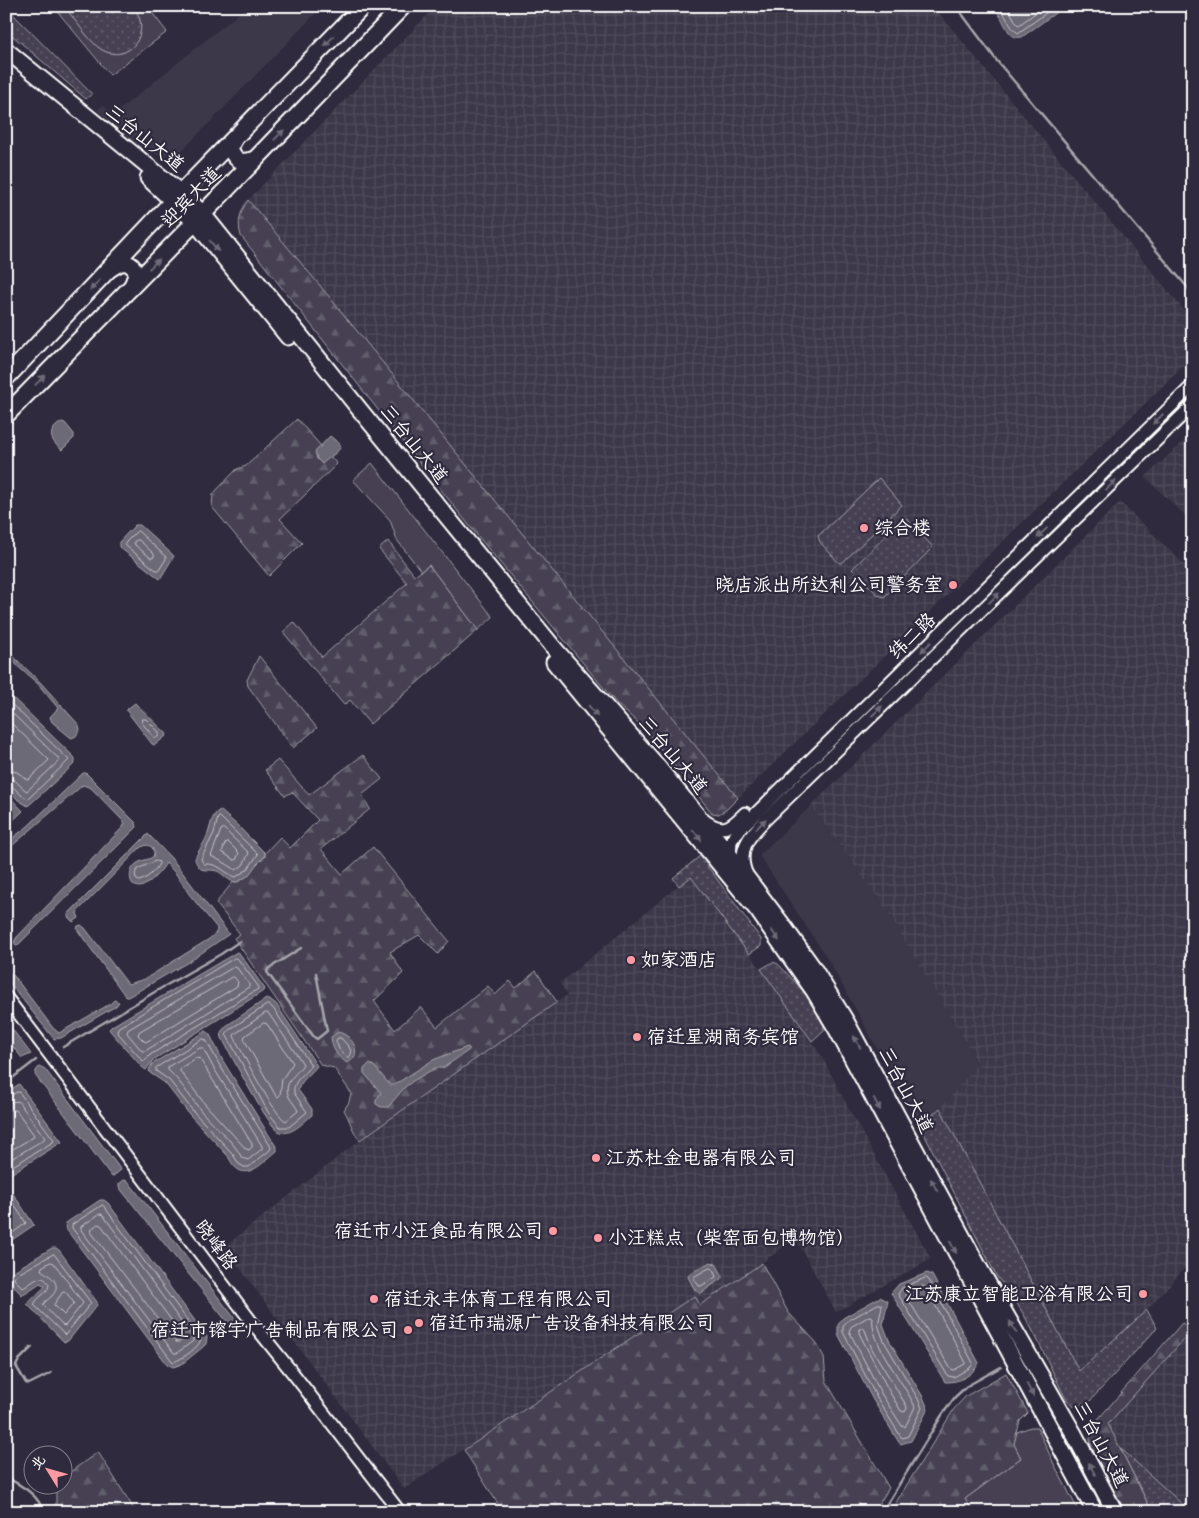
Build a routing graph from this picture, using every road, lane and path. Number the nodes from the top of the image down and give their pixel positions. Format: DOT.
graph roads {
  1 [pos="363,6"];
  2 [pos="403,6"];
  3 [pos="6,50"];
  4 [pos="236,136"];
  5 [pos="256,158"];
  6 [pos="177,198"];
  7 [pos="199,218"];
  8 [pos="110,269"];
  9 [pos="131,288"];
  10 [pos="6,378"];
  11 [pos="1193,385"];
  12 [pos="1193,405"];
  13 [pos="6,415"];
  14 [pos="819,751"];
  15 [pos="697,815"];
  16 [pos="730,856"];
  17 [pos="744,883"];
  18 [pos="6,997"];
  19 [pos="400,1512"];
  20 [pos="1095,1512"];
  21 [pos="1115,1512"];
  1 -- 4 [label="highway, 迎宾大道, one-way"];
  5 -- 2 [label="highway, 迎宾大道, one-way"];
  3 -- 6 [label="main road, 三台山大道"];
  4 -- 5 [label="main road"];
  4 -- 6 [label="highway, 迎宾大道"];
  5 -- 7 [label="highway, 迎宾大道"];
  6 -- 7 [label="main road, 三台山大道"];
  6 -- 8 [label="highway, 迎宾大道"];
  9 -- 7 [label="highway, 迎宾大道, one-way"];
  7 -- 15 [label="main road, 三台山大道"];
  7 -- 17 [label="main road, 三台山大道, one-way"];
  8 -- 9 [label="main road"];
  8 -- 10 [label="highway, 迎宾大道, one-way"];
  13 -- 9 [label="highway, 迎宾大道, one-way"];
  11 -- 14 [label="street, 纬二路, one-way"];
  17 -- 12 [label="street, 纬二路, one-way"];
  14 -- 15 [label="street"];
  14 -- 16 [label="street, 纬二路"];
  15 -- 16 [label="main road, 三台山大道"];
  16 -- 17 [label="main road, 三台山大道"];
  17 -- 20 [label="main road, 三台山大道, one-way"];
  21 -- 17 [label="main road, 三台山大道, one-way"];
  18 -- 19 [label="street, 晓峰路"];
}
